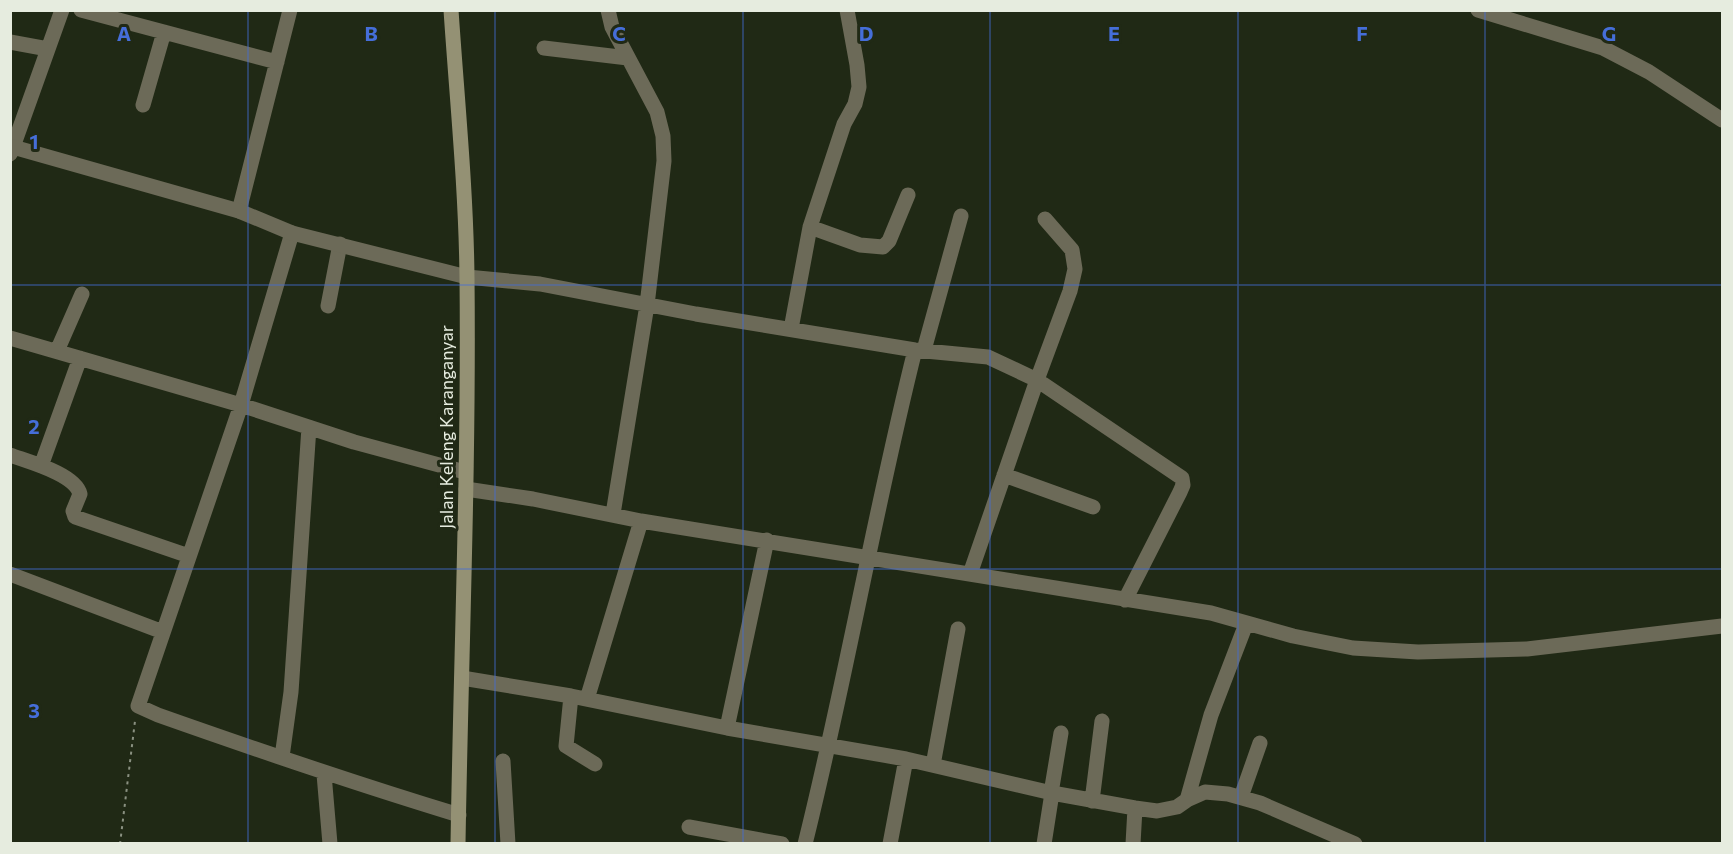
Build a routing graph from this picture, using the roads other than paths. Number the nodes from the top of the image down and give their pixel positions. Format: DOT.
graph roads {
  1 [pos="62,10"];
  2 [pos="81,10"];
  3 [pos="290,10"];
  4 [pos="451,10"];
  5 [pos="608,10"];
  6 [pos="847,10"];
  7 [pos="1478,10"];
  8 [pos="164,32"];
  9 [pos="10,42"];
  10 [pos="544,48"];
  11 [pos="48,49"];
  12 [pos="628,58"];
  13 [pos="277,62"];
  14 [pos="143,105"];
  15 [pos="1722,120"];
  16 [pos="11,149"];
  17 [pos="908,195"];
  18 [pos="238,211"];
  19 [pos="961,216"];
  20 [pos="1045,219"];
  21 [pos="810,226"];
  22 [pos="292,233"];
  23 [pos="340,244"];
  24 [pos="467,277"];
  25 [pos="82,294"];
  26 [pos="647,305"];
  27 [pos="328,306"];
  28 [pos="791,329"];
  29 [pos="10,338"];
  30 [pos="919,350"];
  31 [pos="57,351"];
  32 [pos="80,358"];
  33 [pos="1037,380"];
  34 [pos="241,405"];
  35 [pos="309,427"];
  36 [pos="10,455"];
  37 [pos="41,466"];
  38 [pos="465,472"];
  39 [pos="1004,475"];
  40 [pos="466,489"];
  41 [pos="1093,507"];
  42 [pos="613,514"];
  43 [pos="641,521"];
  44 [pos="767,540"];
  45 [pos="189,556"];
  46 [pos="869,558"];
  47 [pos="10,574"];
  48 [pos="970,574"];
  49 [pos="1125,600"];
  50 [pos="1246,624"];
  51 [pos="1722,626"];
  52 [pos="958,629"];
  53 [pos="164,632"];
  54 [pos="462,678"];
  55 [pos="571,696"];
  56 [pos="587,699"];
  57 [pos="1102,721"];
  58 [pos="727,728"];
  59 [pos="1061,733"];
  60 [pos="1260,743"];
  61 [pos="830,746"];
  62 [pos="282,757"];
  63 [pos="906,759"];
  64 [pos="503,761"];
  65 [pos="595,764"];
  66 [pos="933,765"];
  67 [pos="324,774"];
  68 [pos="1052,793"];
  69 [pos="1241,797"];
  70 [pos="1187,800"];
  71 [pos="1092,801"];
  72 [pos="1135,808"];
  73 [pos="459,815"];
  74 [pos="689,827"];
  75 [pos="330,843"];
  76 [pos="458,843"];
  77 [pos="508,843"];
  78 [pos="782,843"];
  79 [pos="805,843"];
  80 [pos="890,843"];
  81 [pos="1044,843"];
  82 [pos="1133,843"];
  83 [pos="1355,843"];
  1 -- 11 [label="street"];
  2 -- 8 [label="street"];
  3 -- 13 [label="street"];
  4 -- 24 [label="main road, Jalan Keleng Karanganyar"];
  5 -- 12 [label="street"];
  6 -- 21 [label="street"];
  7 -- 15 [label="street"];
  8 -- 13 [label="street"];
  8 -- 14 [label="street"];
  9 -- 11 [label="street"];
  10 -- 12 [label="street"];
  11 -- 16 [label="street"];
  12 -- 26 [label="street"];
  13 -- 18 [label="street"];
  16 -- 18 [label="street"];
  17 -- 21 [label="street"];
  18 -- 22 [label="street"];
  19 -- 30 [label="street"];
  20 -- 33 [label="street"];
  21 -- 28 [label="street"];
  22 -- 23 [label="street"];
  22 -- 34 [label="street"];
  23 -- 24 [label="street"];
  23 -- 27 [label="street"];
  24 -- 26 [label="street"];
  24 -- 38 [label="main road, Jalan Keleng Karanganyar"];
  25 -- 31 [label="street"];
  26 -- 28 [label="street"];
  26 -- 42 [label="street"];
  28 -- 30 [label="street"];
  29 -- 31 [label="street"];
  30 -- 33 [label="street"];
  30 -- 46 [label="street"];
  31 -- 32 [label="street"];
  32 -- 34 [label="street"];
  32 -- 37 [label="street"];
  33 -- 39 [label="street"];
  33 -- 49 [label="street"];
  34 -- 35 [label="street"];
  34 -- 45 [label="street"];
  35 -- 38 [label="street"];
  35 -- 62 [label="street"];
  36 -- 37 [label="street"];
  37 -- 45 [label="street"];
  38 -- 40 [label="main road, Jalan Keleng Karanganyar"];
  39 -- 41 [label="street"];
  39 -- 48 [label="street"];
  40 -- 42 [label="street"];
  40 -- 54 [label="main road, Jalan Keleng Karanganyar"];
  42 -- 43 [label="street"];
  43 -- 44 [label="street"];
  43 -- 56 [label="street"];
  44 -- 46 [label="street"];
  44 -- 58 [label="street"];
  45 -- 53 [label="street"];
  46 -- 48 [label="street"];
  46 -- 61 [label="street"];
  47 -- 53 [label="street"];
  48 -- 49 [label="street"];
  49 -- 50 [label="street"];
  50 -- 51 [label="street"];
  50 -- 70 [label="street"];
  52 -- 66 [label="street"];
  53 -- 62 [label="street"];
  54 -- 55 [label="street"];
  54 -- 73 [label="main road, Jalan Keleng Karanganyar"];
  55 -- 56 [label="street"];
  55 -- 65 [label="street"];
  56 -- 58 [label="street"];
  57 -- 71 [label="street"];
  58 -- 61 [label="street"];
  59 -- 68 [label="street"];
  60 -- 69 [label="street"];
  61 -- 63 [label="street"];
  61 -- 79 [label="street"];
  62 -- 67 [label="street"];
  63 -- 66 [label="street"];
  63 -- 80 [label="street"];
  64 -- 77 [label="street"];
  66 -- 68 [label="street"];
  67 -- 73 [label="street"];
  67 -- 75 [label="street"];
  68 -- 71 [label="street"];
  68 -- 81 [label="street"];
  69 -- 70 [label="street"];
  69 -- 83 [label="street"];
  70 -- 72 [label="street"];
  71 -- 72 [label="street"];
  72 -- 82 [label="street"];
  73 -- 76 [label="main road, Jalan Keleng Karanganyar"];
  74 -- 78 [label="street"];
}
